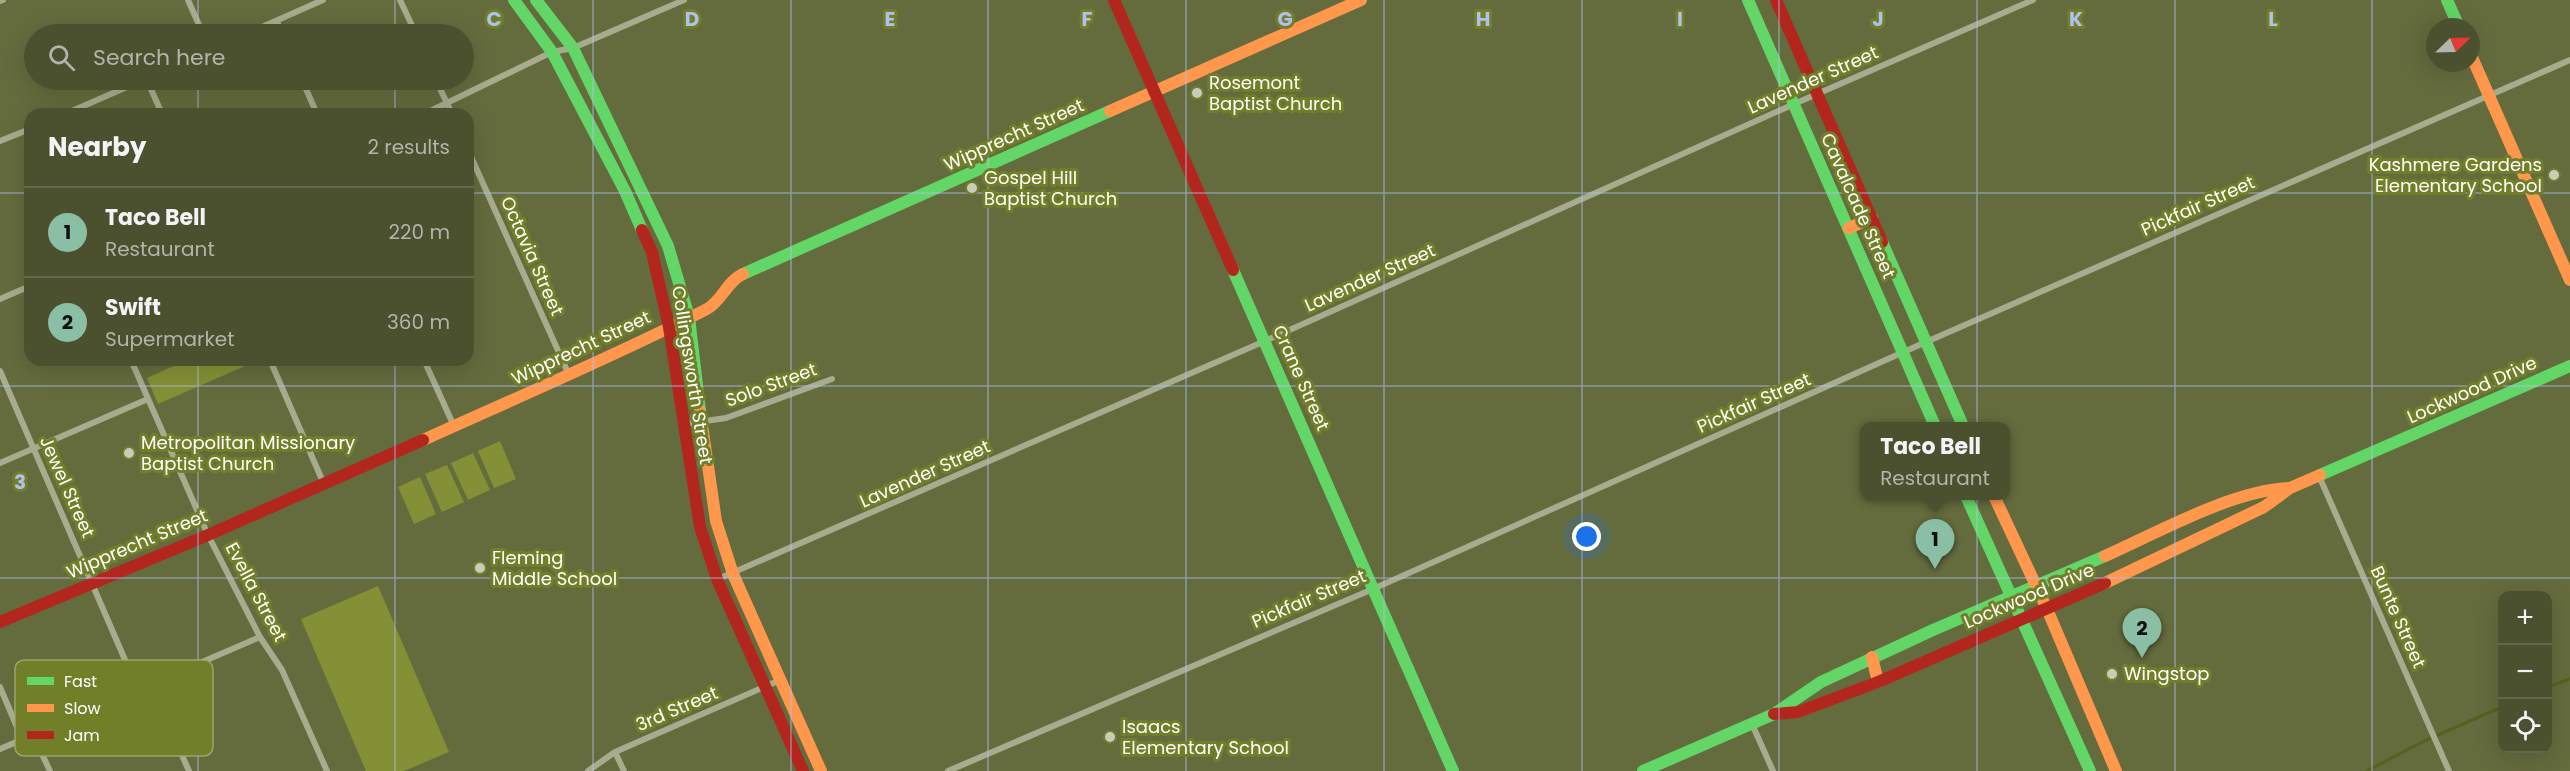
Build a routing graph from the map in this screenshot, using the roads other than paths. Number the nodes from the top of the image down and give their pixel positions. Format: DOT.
graph roads {
  1 [pos="188,0"];
  2 [pos="400,0"];
  3 [pos="514,0"];
  4 [pos="536,0"];
  5 [pos="684,0"];
  6 [pos="1114,0"];
  7 [pos="1361,0"];
  8 [pos="1748,0"];
  9 [pos="1776,0"];
  10 [pos="2033,0"];
  11 [pos="2447,0"];
  12 [pos="319,1"];
  13 [pos="2455,18"];
  14 [pos="277,21"];
  15 [pos="199,24"];
  16 [pos="270,24"];
  17 [pos="278,24"];
  18 [pos="411,24"];
  19 [pos="573,48"];
  20 [pos="552,52"];
  21 [pos="2570,60"];
  22 [pos="2478,72"];
  23 [pos="121,90"];
  24 [pos="150,90"];
  25 [pos="306,90"];
  26 [pos="441,90"];
  27 [pos="1155,92"];
  28 [pos="1817,94"];
  29 [pos="2489,96"];
  30 [pos="447,104"];
  31 [pos="1794,104"];
  32 [pos="78,108"];
  33 [pos="159,108"];
  34 [pos="314,108"];
  35 [pos="438,108"];
  36 [pos="449,108"];
  37 [pos="24,131"];
  38 [pos="0,141"];
  39 [pos="474,163"];
  40 [pos="1872,218"];
  41 [pos="1849,228"];
  42 [pos="2570,280"];
  43 [pos="24,289"];
  44 [pos="0,299"];
  45 [pos="689,317"];
  46 [pos="669,327"];
  47 [pos="1265,341"];
  48 [pos="1926,342"];
  49 [pos="1902,353"];
  50 [pos="134,366"];
  51 [pos="273,366"];
  52 [pos="427,366"];
  53 [pos="2570,366"];
  54 [pos="0,371"];
  55 [pos="569,375"];
  56 [pos="832,379"];
  57 [pos="148,399"];
  58 [pos="1933,422"];
  59 [pos="1961,422"];
  60 [pos="701,423"];
  61 [pos="453,424"];
  62 [pos="684,424"];
  63 [pos="34,449"];
  64 [pos="0,463"];
  65 [pos="2319,476"];
  66 [pos="323,482"];
  67 [pos="2290,488"];
  68 [pos="1968,500"];
  69 [pos="1996,500"];
  70 [pos="2190,518"];
  71 [pos="208,535"];
  72 [pos="2200,538"];
  73 [pos="733,574"];
  74 [pos="717,579"];
  75 [pos="92,582"];
  76 [pos="2037,586"];
  77 [pos="1373,589"];
  78 [pos="2013,596"];
  79 [pos="2047,609"];
  80 [pos="2023,619"];
  81 [pos="0,622"];
  82 [pos="260,637"];
  83 [pos="1872,657"];
  84 [pos="125,660"];
  85 [pos="208,660"];
  86 [pos="780,680"];
  87 [pos="1878,682"];
  88 [pos="0,687"];
  89 [pos="765,687"];
  90 [pos="1774,714"];
  91 [pos="15,721"];
  92 [pos="1752,724"];
  93 [pos="15,743"];
  94 [pos="0,749"];
  95 [pos="615,752"];
  96 [pos="43,756"];
  97 [pos="182,756"];
  98 [pos="50,771"];
  99 [pos="189,771"];
  100 [pos="327,771"];
  101 [pos="588,771"];
  102 [pos="624,771"];
  103 [pos="802,771"];
  104 [pos="821,771"];
  105 [pos="948,771"];
  106 [pos="1453,771"];
  107 [pos="1643,771"];
  108 [pos="1773,771"];
  109 [pos="2090,771"];
  110 [pos="2116,771"];
  111 [pos="2449,771"];
  1 -- 15 [label="street"];
  2 -- 18 [label="street"];
  3 -- 20 [label="main road, Collingsworth Street"];
  4 -- 19 [label="main road, Collingsworth Street"];
  5 -- 19 [label="street"];
  6 -- 27 [label="main road, Crane Street"];
  7 -- 27 [label="main road, Wipprecht Street"];
  8 -- 31 [label="main road, Cavalcade Street"];
  9 -- 28 [label="main road, Cavalcade Street"];
  10 -- 28 [label="street, Lavender Street"];
  11 -- 13 [label="main road"];
  12 -- 14 [label="street"];
  14 -- 16 [label="street"];
  14 -- 17 [label="street"];
  19 -- 20 [label="street"];
  19 -- 45 [label="main road, Collingsworth Street"];
  20 -- 30 [label="street"];
  20 -- 46 [label="main road, Collingsworth Street"];
  21 -- 29 [label="street, Pickfair Street"];
  22 -- 29 [label="main road"];
  23 -- 32 [label="street"];
  24 -- 33 [label="street"];
  25 -- 34 [label="street"];
  26 -- 30 [label="street"];
  27 -- 45 [label="main road, Wipprecht Street"];
  27 -- 47 [label="main road, Crane Street"];
  28 -- 31 [label="street, Lavender Street"];
  28 -- 40 [label="main road, Cavalcade Street"];
  29 -- 42 [label="main road"];
  29 -- 48 [label="street, Pickfair Street"];
  30 -- 35 [label="street"];
  30 -- 36 [label="street"];
  31 -- 41 [label="main road, Cavalcade Street"];
  31 -- 47 [label="street, Lavender Street"];
  37 -- 38 [label="street"];
  39 -- 55 [label="street, Octavia Street"];
  40 -- 41 [label="main road"];
  40 -- 48 [label="main road, Cavalcade Street"];
  41 -- 49 [label="main road, Cavalcade Street"];
  43 -- 44 [label="street"];
  45 -- 46 [label="main road, Wipprecht Street"];
  45 -- 60 [label="main road, Collingsworth Street"];
  46 -- 55 [label="main road, Wipprecht Street"];
  46 -- 62 [label="main road, Collingsworth Street"];
  47 -- 73 [label="street, Lavender Street"];
  47 -- 77 [label="main road, Crane Street"];
  48 -- 49 [label="street, Pickfair Street"];
  48 -- 59 [label="main road, Cavalcade Street"];
  49 -- 58 [label="main road, Cavalcade Street"];
  49 -- 77 [label="street, Pickfair Street"];
  50 -- 57 [label="street, Evella Street"];
  51 -- 66 [label="street"];
  52 -- 61 [label="street"];
  53 -- 65 [label="main road, Lockwood Drive"];
  54 -- 63 [label="street, Jewel Street"];
  55 -- 61 [label="main road, Wipprecht Street"];
  56 -- 60 [label="street, Solo Street"];
  57 -- 63 [label="street"];
  57 -- 71 [label="street, Evella Street"];
  60 -- 62 [label="street, Solo Street"];
  60 -- 73 [label="main road, Collingsworth Street"];
  61 -- 66 [label="main road, Wipprecht Street"];
  62 -- 74 [label="main road, Collingsworth Street"];
  63 -- 64 [label="street"];
  63 -- 75 [label="street, Jewel Street"];
  65 -- 67 [label="main road, Lockwood Drive"];
  65 -- 111 [label="street, Bunte Street"];
  66 -- 71 [label="main road, Wipprecht Street"];
  67 -- 70 [label="main road, Lockwood Drive"];
  67 -- 72 [label="main road, Lockwood Drive"];
  68 -- 78 [label="main road"];
  69 -- 76 [label="main road"];
  70 -- 72 [label="main road"];
  70 -- 76 [label="main road, Lockwood Drive"];
  71 -- 75 [label="main road, Wipprecht Street"];
  71 -- 82 [label="street, Evella Street"];
  72 -- 79 [label="main road, Lockwood Drive"];
  73 -- 74 [label="street, Lavender Street"];
  73 -- 86 [label="main road, Collingsworth Street"];
  74 -- 89 [label="main road, Collingsworth Street"];
  75 -- 81 [label="main road, Wipprecht Street"];
  75 -- 84 [label="street, Jewel Street"];
  76 -- 78 [label="main road, Lockwood Drive"];
  76 -- 79 [label="main road"];
  77 -- 105 [label="street, Pickfair Street"];
  77 -- 106 [label="main road, Crane Street"];
  78 -- 80 [label="main road"];
  78 -- 83 [label="main road, Lockwood Drive"];
  79 -- 80 [label="main road, Lockwood Drive"];
  79 -- 110 [label="main road"];
  80 -- 87 [label="main road, Lockwood Drive"];
  80 -- 109 [label="main road"];
  82 -- 85 [label="street"];
  82 -- 100 [label="street, Evella Street"];
  83 -- 87 [label="main road"];
  83 -- 90 [label="main road, Lockwood Drive"];
  86 -- 89 [label="street, 3rd Street"];
  86 -- 104 [label="main road, Collingsworth Street"];
  87 -- 90 [label="main road, Lockwood Drive"];
  88 -- 91 [label="street"];
  89 -- 95 [label="street, 3rd Street"];
  89 -- 103 [label="main road, Collingsworth Street"];
  90 -- 92 [label="main road, Lockwood Drive"];
  92 -- 107 [label="main road, Lockwood Drive"];
  92 -- 108 [label="street"];
  93 -- 94 [label="street"];
  95 -- 101 [label="street, 3rd Street"];
  95 -- 102 [label="street"];
  96 -- 98 [label="street"];
  97 -- 99 [label="street, Jewel Street"];
}
